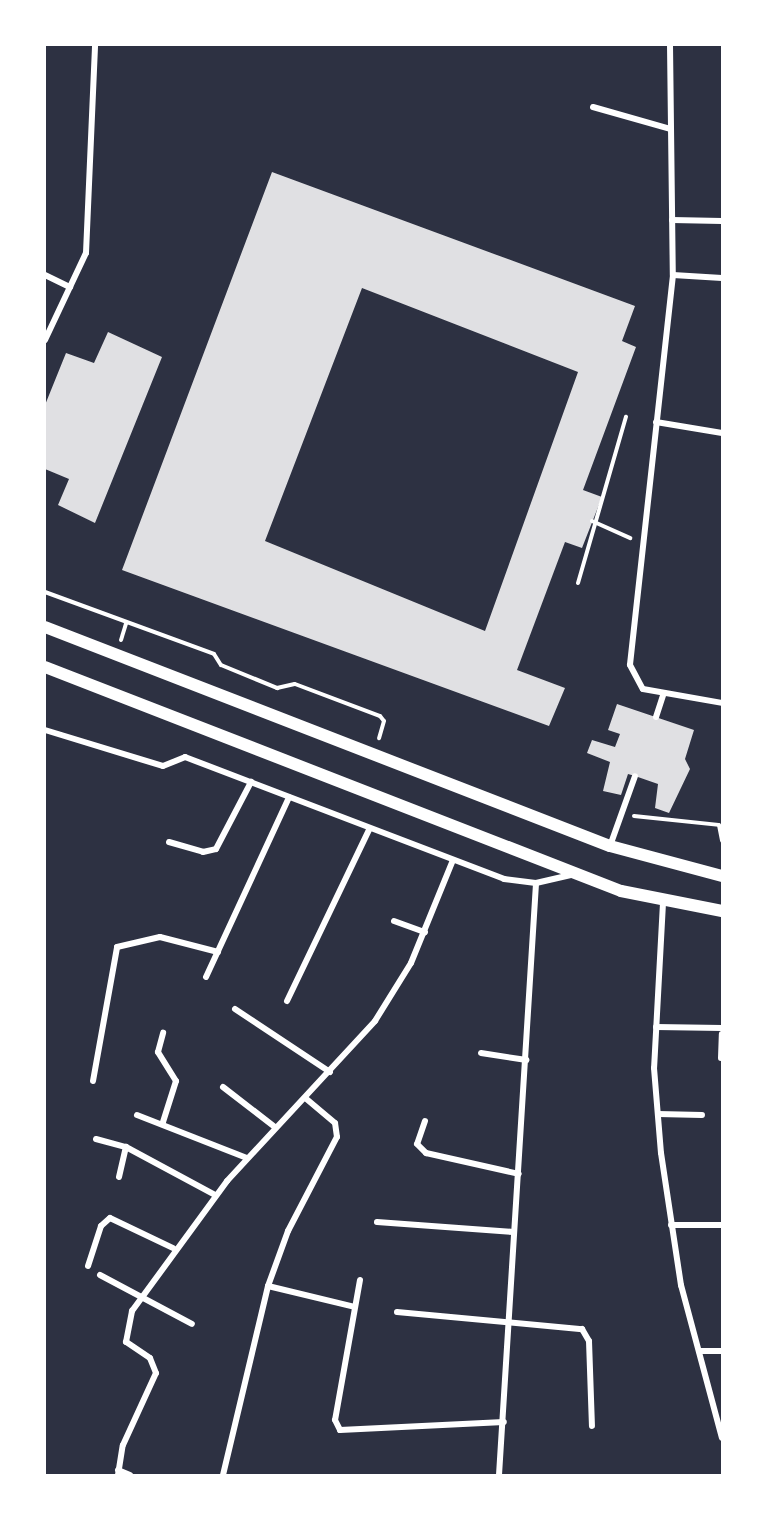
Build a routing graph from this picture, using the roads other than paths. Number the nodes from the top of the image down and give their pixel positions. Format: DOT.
graph roads {
  1 [pos="95,45"];
  2 [pos="670,45"];
  3 [pos="593,107"];
  4 [pos="671,129"];
  5 [pos="672,220"];
  6 [pos="722,221"];
  7 [pos="45,275"];
  8 [pos="673,275"];
  9 [pos="722,278"];
  10 [pos="70,287"];
  11 [pos="45,340"];
  12 [pos="656,422"];
  13 [pos="722,433"];
  14 [pos="45,627"];
  15 [pos="45,667"];
  16 [pos="664,693"];
  17 [pos="722,703"];
  18 [pos="656,717"];
  19 [pos="45,730"];
  20 [pos="635,776"];
  21 [pos="251,782"];
  22 [pos="290,797"];
  23 [pos="369,830"];
  24 [pos="170,842"];
  25 [pos="610,846"];
  26 [pos="453,860"];
  27 [pos="577,873"];
  28 [pos="722,876"];
  29 [pos="536,884"];
  30 [pos="663,903"];
  31 [pos="722,911"];
  32 [pos="394,921"];
  33 [pos="425,932"];
  34 [pos="218,952"];
  35 [pos="206,977"];
  36 [pos="287,1002"];
  37 [pos="235,1009"];
  38 [pos="656,1027"];
  39 [pos="722,1028"];
  40 [pos="163,1033"];
  41 [pos="722,1034"];
  42 [pos="481,1053"];
  43 [pos="721,1058"];
  44 [pos="526,1059"];
  45 [pos="330,1072"];
  46 [pos="93,1081"];
  47 [pos="223,1087"];
  48 [pos="306,1099"];
  49 [pos="137,1114"];
  50 [pos="658,1114"];
  51 [pos="702,1115"];
  52 [pos="425,1121"];
  53 [pos="163,1122"];
  54 [pos="275,1127"];
  55 [pos="96,1138"];
  56 [pos="126,1147"];
  57 [pos="247,1158"];
  58 [pos="519,1174"];
  59 [pos="119,1177"];
  60 [pos="215,1195"];
  61 [pos="376,1222"];
  62 [pos="671,1225"];
  63 [pos="722,1225"];
  64 [pos="514,1232"];
  65 [pos="173,1248"];
  66 [pos="88,1266"];
  67 [pos="100,1275"];
  68 [pos="360,1280"];
  69 [pos="268,1286"];
  70 [pos="142,1298"];
  71 [pos="355,1307"];
  72 [pos="397,1312"];
  73 [pos="511,1322"];
  74 [pos="192,1324"];
  75 [pos="722,1351"];
  76 [pos="699,1352"];
  77 [pos="504,1422"];
  78 [pos="592,1426"];
  79 [pos="722,1438"];
  80 [pos="118,1473"];
  81 [pos="130,1475"];
  82 [pos="223,1475"];
  83 [pos="499,1475"];
  1 -- 10 [label="street"];
  2 -- 4 [label="street"];
  3 -- 4 [label="street"];
  4 -- 5 [label="street"];
  5 -- 6 [label="street"];
  5 -- 8 [label="street"];
  7 -- 10 [label="street"];
  8 -- 9 [label="street"];
  8 -- 12 [label="street"];
  10 -- 11 [label="street"];
  12 -- 13 [label="street"];
  12 -- 16 [label="street"];
  14 -- 25 [label="main road"];
  15 -- 27 [label="main road"];
  16 -- 17 [label="street"];
  16 -- 18 [label="street"];
  19 -- 21 [label="street"];
  20 -- 25 [label="street"];
  21 -- 22 [label="street"];
  21 -- 24 [label="street"];
  22 -- 23 [label="street"];
  22 -- 34 [label="street"];
  23 -- 26 [label="street"];
  23 -- 36 [label="street"];
  25 -- 28 [label="main road"];
  26 -- 29 [label="street"];
  26 -- 33 [label="street"];
  27 -- 29 [label="street"];
  27 -- 30 [label="main road"];
  29 -- 44 [label="street"];
  30 -- 31 [label="main road"];
  30 -- 38 [label="street"];
  32 -- 33 [label="street"];
  33 -- 45 [label="street"];
  34 -- 35 [label="street"];
  34 -- 46 [label="street"];
  37 -- 45 [label="street"];
  38 -- 39 [label="street"];
  38 -- 50 [label="street"];
  40 -- 53 [label="street"];
  41 -- 43 [label="street"];
  42 -- 44 [label="street"];
  44 -- 58 [label="street"];
  45 -- 48 [label="street"];
  47 -- 54 [label="street"];
  48 -- 54 [label="street"];
  48 -- 69 [label="street"];
  49 -- 53 [label="street"];
  50 -- 51 [label="street"];
  50 -- 62 [label="street"];
  52 -- 58 [label="street"];
  53 -- 57 [label="street"];
  54 -- 57 [label="street"];
  55 -- 56 [label="street"];
  56 -- 59 [label="street"];
  56 -- 60 [label="street"];
  57 -- 60 [label="street"];
  58 -- 64 [label="street"];
  60 -- 65 [label="street"];
  61 -- 64 [label="street"];
  62 -- 63 [label="street"];
  62 -- 76 [label="street"];
  64 -- 73 [label="street"];
  65 -- 66 [label="street"];
  65 -- 70 [label="street"];
  67 -- 70 [label="street"];
  68 -- 71 [label="street"];
  69 -- 71 [label="street"];
  69 -- 82 [label="street"];
  70 -- 74 [label="street"];
  70 -- 80 [label="street"];
  71 -- 77 [label="street"];
  72 -- 73 [label="street"];
  73 -- 77 [label="street"];
  73 -- 78 [label="street"];
  75 -- 76 [label="street"];
  76 -- 79 [label="street"];
  77 -- 83 [label="street"];
  80 -- 81 [label="street"];
}
